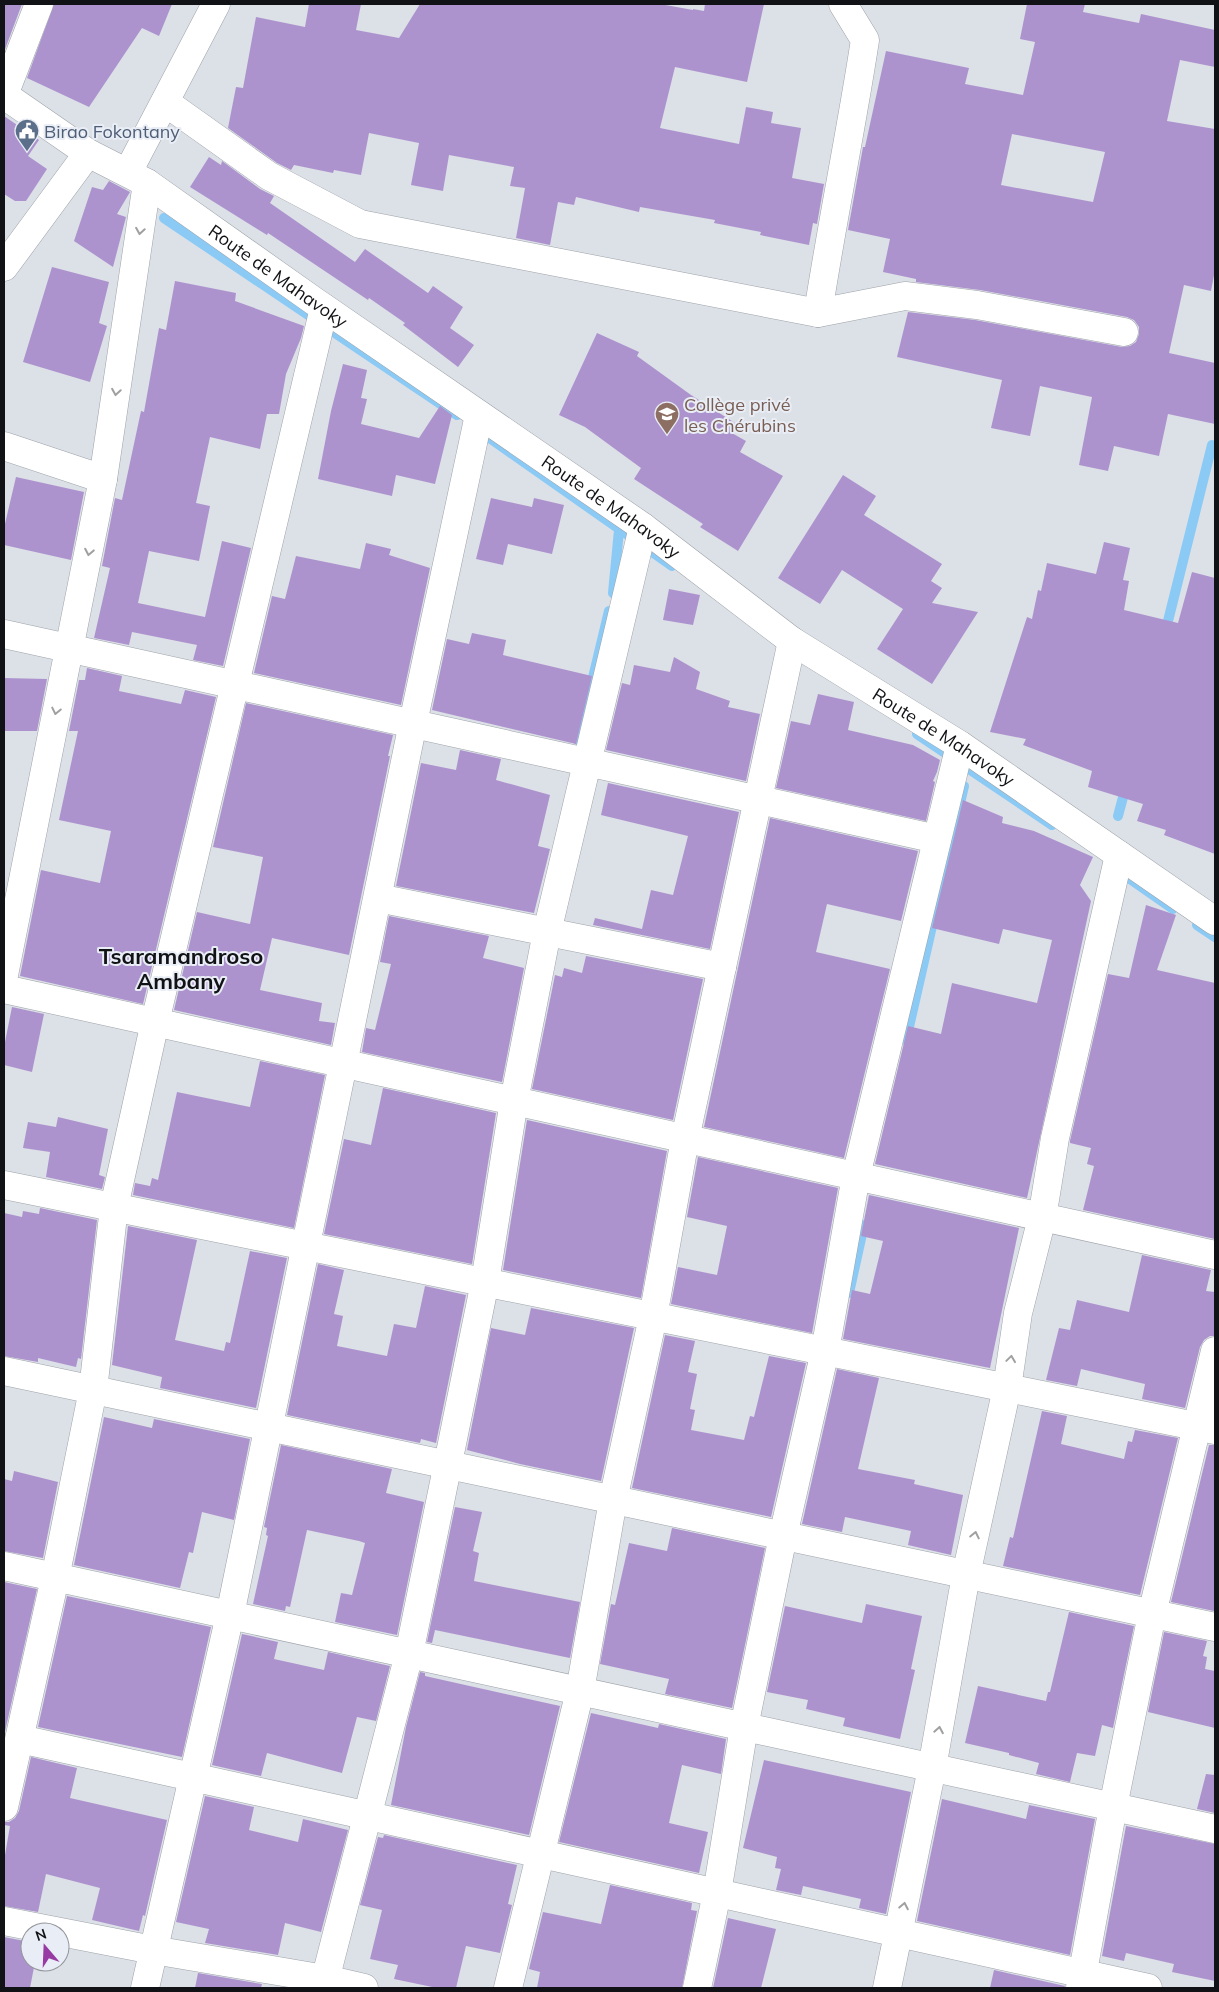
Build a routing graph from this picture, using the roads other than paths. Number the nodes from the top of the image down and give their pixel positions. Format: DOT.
graph roads {
  1 [pos="40,4"];
  2 [pos="216,4"];
  3 [pos="843,4"];
  4 [pos="4,95"];
  5 [pos="165,102"];
  6 [pos="88,153"];
  7 [pos="138,177"];
  8 [pos="4,267"];
  9 [pos="324,308"];
  10 [pos="818,313"];
  11 [pos="1124,332"];
  12 [pos="479,415"];
  13 [pos="4,446"];
  14 [pos="103,479"];
  15 [pos="643,527"];
  16 [pos="4,634"];
  17 [pos="792,641"];
  18 [pos="70,648"];
  19 [pos="235,684"];
  20 [pos="413,723"];
  21 [pos="960,745"];
  22 [pos="588,762"];
  23 [pos="758,799"];
  24 [pos="937,839"];
  25 [pos="1119,855"];
  26 [pos="378,898"];
  27 [pos="1215,921"];
  28 [pos="547,932"];
  29 [pos="722,967"];
  30 [pos="4,975"];
  31 [pos="4,990"];
  32 [pos="155,1022"];
  33 [pos="343,1064"];
  34 [pos="514,1101"];
  35 [pos="685,1139"];
  36 [pos="856,1176"];
  37 [pos="4,1185"];
  38 [pos="114,1207"];
  39 [pos="1042,1218"];
  40 [pos="305,1246"];
  41 [pos="1215,1255"];
  42 [pos="485,1282"];
  43 [pos="653,1317"];
  44 [pos="825,1351"];
  45 [pos="1215,1351"];
  46 [pos="4,1371"];
  47 [pos="1007,1388"];
  48 [pos="93,1390"];
  49 [pos="269,1427"];
  50 [pos="1207,1429"];
  51 [pos="447,1465"];
  52 [pos="613,1500"];
  53 [pos="784,1536"];
  54 [pos="4,1566"];
  55 [pos="966,1575"];
  56 [pos="56,1578"];
  57 [pos="1152,1614"];
  58 [pos="230,1615"];
  59 [pos="1215,1627"];
  60 [pos="409,1654"];
  61 [pos="580,1691"];
  62 [pos="744,1727"];
  63 [pos="20,1739"];
  64 [pos="932,1768"];
  65 [pos="192,1777"];
  66 [pos="4,1807"];
  67 [pos="1112,1807"];
  68 [pos="366,1815"];
  69 [pos="1215,1830"];
  70 [pos="541,1854"];
  71 [pos="716,1893"];
  72 [pos="4,1921"];
  73 [pos="898,1934"];
  74 [pos="154,1950"];
  75 [pos="1081,1981"];
  76 [pos="324,1984"];
  77 [pos="145,1988"];
  78 [pos="364,1988"];
  79 [pos="508,1988"];
  80 [pos="697,1988"];
  81 [pos="887,1988"];
  82 [pos="1148,1988"];
  1 -- 4 [label="street"];
  2 -- 5 [label="street"];
  3 -- 10 [label="street"];
  4 -- 6 [label="street, Route de Mahavoky"];
  5 -- 7 [label="street"];
  5 -- 10 [label="street"];
  6 -- 7 [label="street, Route de Mahavoky"];
  6 -- 8 [label="street"];
  7 -- 9 [label="street, Route de Mahavoky"];
  7 -- 14 [label="street, one-way"];
  9 -- 12 [label="street, Route de Mahavoky"];
  9 -- 19 [label="street"];
  10 -- 11 [label="street"];
  12 -- 15 [label="street, Route de Mahavoky"];
  12 -- 20 [label="street"];
  13 -- 14 [label="street"];
  14 -- 18 [label="street, one-way"];
  15 -- 17 [label="street, Route de Mahavoky"];
  15 -- 22 [label="street"];
  16 -- 18 [label="street"];
  17 -- 21 [label="street, Route de Mahavoky"];
  17 -- 23 [label="street"];
  18 -- 19 [label="street"];
  18 -- 30 [label="street, one-way"];
  19 -- 20 [label="street"];
  19 -- 32 [label="street"];
  20 -- 22 [label="street"];
  20 -- 26 [label="street"];
  21 -- 24 [label="street"];
  21 -- 25 [label="street, Route de Mahavoky"];
  22 -- 23 [label="street"];
  22 -- 28 [label="street"];
  23 -- 24 [label="street"];
  23 -- 29 [label="street"];
  24 -- 36 [label="street"];
  25 -- 27 [label="street, Route de Mahavoky"];
  25 -- 39 [label="street"];
  26 -- 28 [label="street"];
  26 -- 33 [label="street"];
  28 -- 29 [label="street"];
  28 -- 34 [label="street"];
  29 -- 35 [label="street"];
  31 -- 32 [label="street"];
  32 -- 33 [label="street"];
  32 -- 38 [label="street"];
  33 -- 34 [label="street"];
  33 -- 40 [label="street"];
  34 -- 35 [label="street"];
  34 -- 42 [label="street"];
  35 -- 36 [label="street"];
  35 -- 43 [label="street"];
  36 -- 39 [label="street"];
  36 -- 44 [label="street"];
  37 -- 38 [label="street"];
  38 -- 40 [label="street"];
  38 -- 48 [label="street"];
  39 -- 41 [label="street"];
  47 -- 39 [label="street, one-way"];
  40 -- 42 [label="street"];
  40 -- 49 [label="street"];
  42 -- 43 [label="street"];
  42 -- 51 [label="street"];
  43 -- 44 [label="street"];
  43 -- 52 [label="street"];
  44 -- 47 [label="street"];
  44 -- 53 [label="street"];
  45 -- 50 [label="street"];
  46 -- 48 [label="street"];
  47 -- 50 [label="street"];
  55 -- 47 [label="street, one-way"];
  48 -- 49 [label="street"];
  48 -- 56 [label="street"];
  49 -- 51 [label="street"];
  49 -- 58 [label="street"];
  50 -- 57 [label="street"];
  51 -- 52 [label="street"];
  51 -- 60 [label="street"];
  52 -- 53 [label="street"];
  52 -- 61 [label="street"];
  53 -- 55 [label="street"];
  53 -- 62 [label="street"];
  54 -- 56 [label="street"];
  55 -- 57 [label="street"];
  64 -- 55 [label="street, one-way"];
  56 -- 58 [label="street"];
  56 -- 63 [label="street"];
  57 -- 59 [label="street"];
  57 -- 67 [label="street"];
  58 -- 60 [label="street"];
  58 -- 65 [label="street"];
  60 -- 61 [label="street"];
  60 -- 68 [label="street"];
  61 -- 62 [label="street"];
  61 -- 70 [label="street"];
  62 -- 64 [label="street"];
  62 -- 71 [label="street"];
  63 -- 65 [label="street"];
  63 -- 66 [label="street"];
  64 -- 67 [label="street"];
  73 -- 64 [label="street, one-way"];
  65 -- 68 [label="street"];
  65 -- 74 [label="street"];
  67 -- 69 [label="street"];
  67 -- 75 [label="street"];
  68 -- 70 [label="street"];
  68 -- 76 [label="street"];
  70 -- 71 [label="street"];
  70 -- 79 [label="street"];
  71 -- 73 [label="street"];
  71 -- 80 [label="street"];
  72 -- 74 [label="street"];
  73 -- 75 [label="street"];
  73 -- 81 [label="street"];
  74 -- 76 [label="street"];
  74 -- 77 [label="street"];
  75 -- 82 [label="street"];
  76 -- 78 [label="street"];
}
